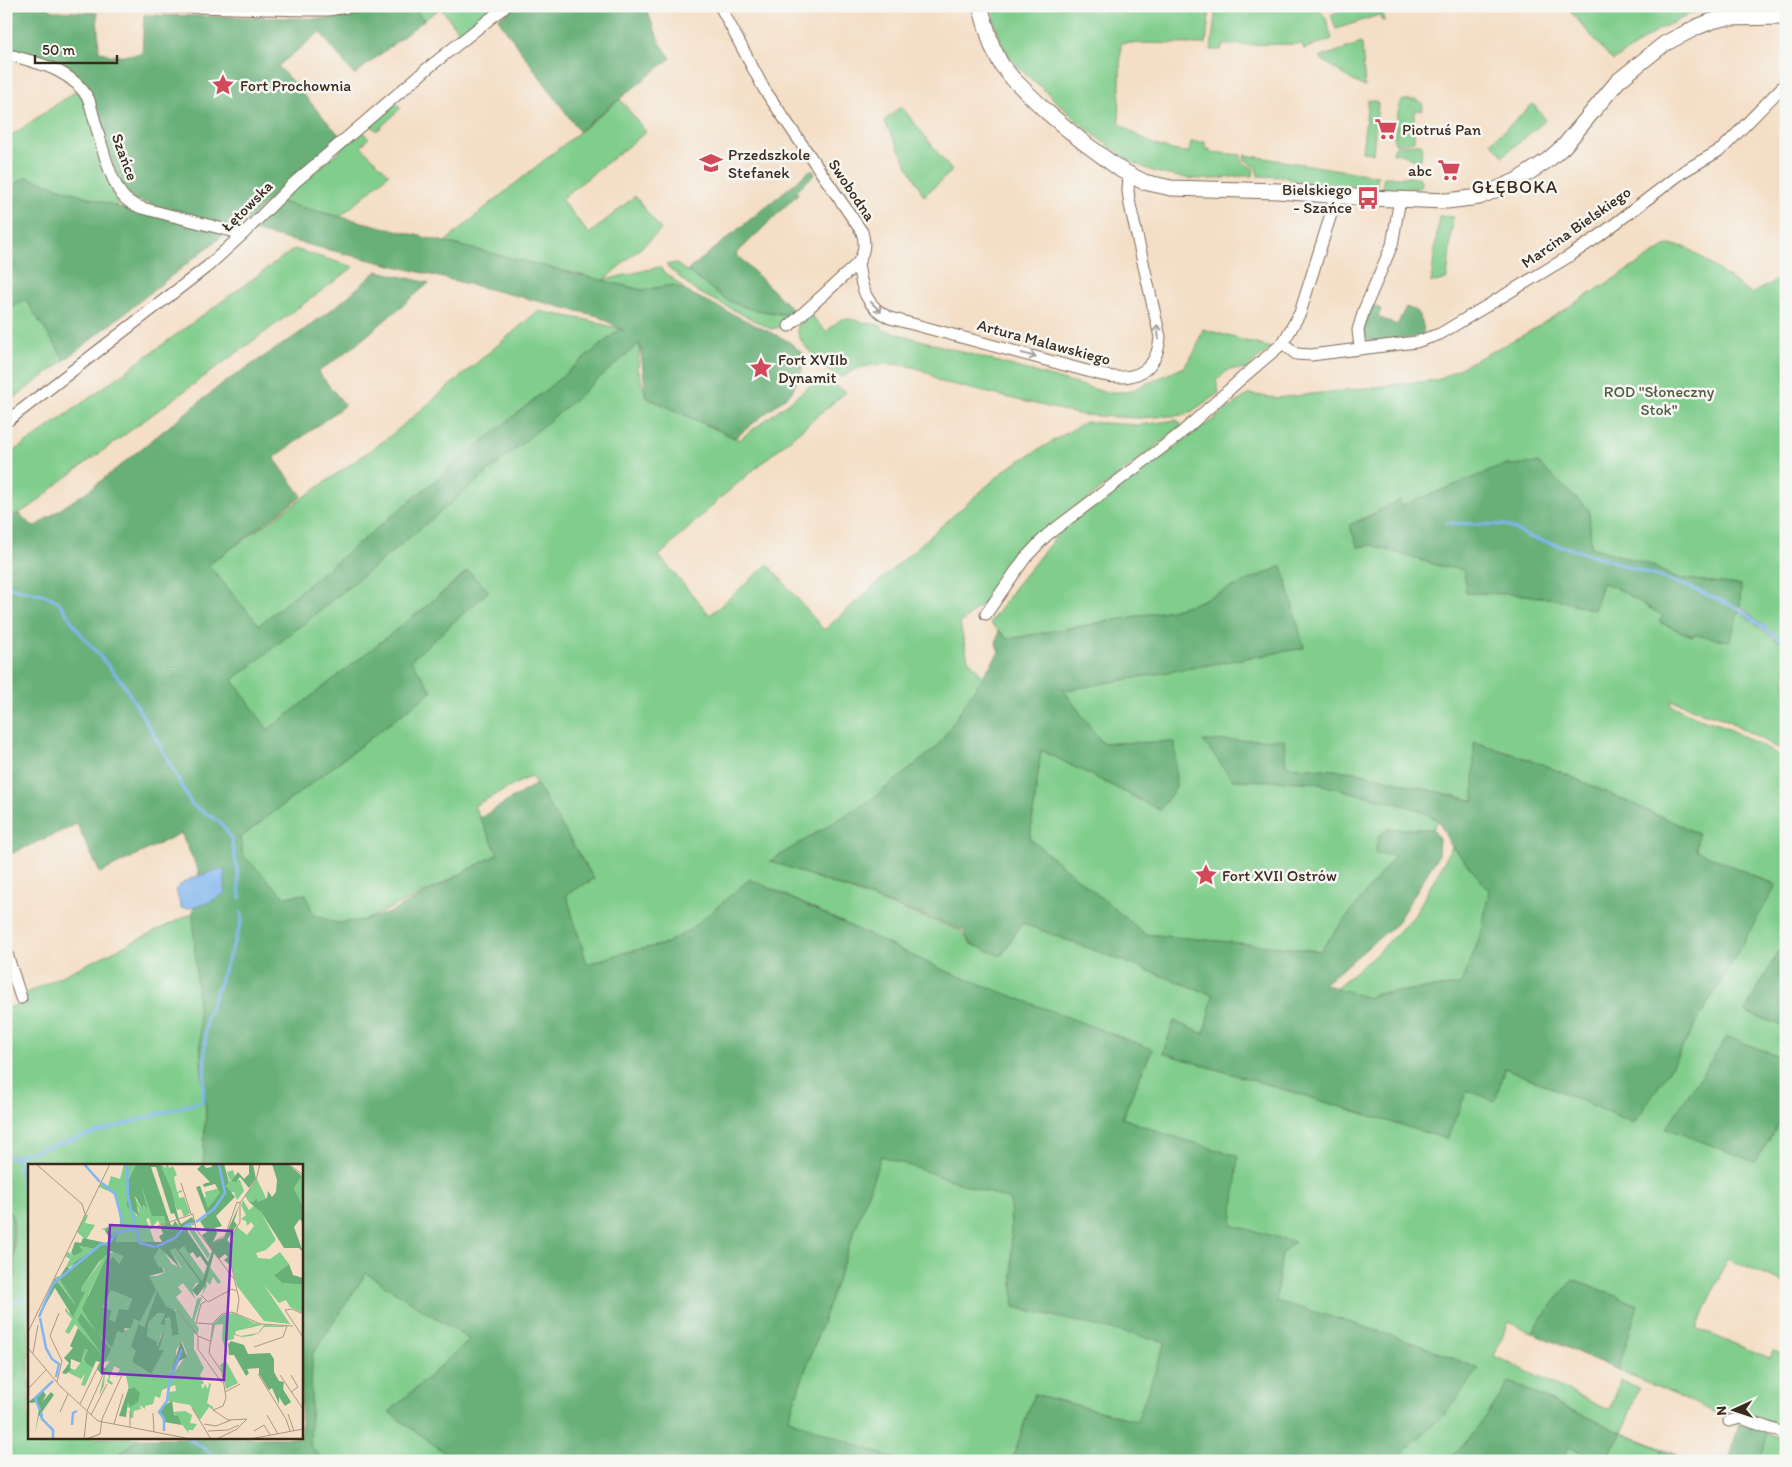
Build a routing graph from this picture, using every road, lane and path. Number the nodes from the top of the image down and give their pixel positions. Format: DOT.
graph roads {
  1 [pos="159,6"];
  2 [pos="353,6"];
  3 [pos="506,6"];
  4 [pos="720,6"];
  5 [pos="980,6"];
  6 [pos="1786,17"];
  7 [pos="6,54"];
  8 [pos="1786,84"];
  9 [pos="1129,175"];
  10 [pos="1337,195"];
  11 [pos="1400,199"];
  12 [pos="243,234"];
  13 [pos="858,264"];
  14 [pos="789,326"];
  15 [pos="1282,343"];
  16 [pos="1360,348"];
  17 [pos="6,422"];
  18 [pos="986,614"];
  19 [pos="6,951"];
  20 [pos="21,998"];
  21 [pos="1729,1421"];
  22 [pos="1786,1434"];
  1 -- 2 [label="street"];
  3 -- 12 [label="street, Łętowska"];
  4 -- 13 [label="street, Swobodna"];
  5 -- 9 [label="street"];
  6 -- 11 [label="street"];
  7 -- 12 [label="street, Szańce"];
  8 -- 16 [label="street, Marcina Bielskiego"];
  9 -- 10 [label="street"];
  13 -- 9 [label="street, Artura Malawskiego, one-way"];
  10 -- 11 [label="street"];
  10 -- 15 [label="street"];
  11 -- 16 [label="street"];
  12 -- 17 [label="street, Łętowska"];
  13 -- 14 [label="street"];
  15 -- 16 [label="street, Marcina Bielskiego"];
  15 -- 18 [label="street"];
  19 -- 20 [label="street"];
  21 -- 22 [label="street"];
}
